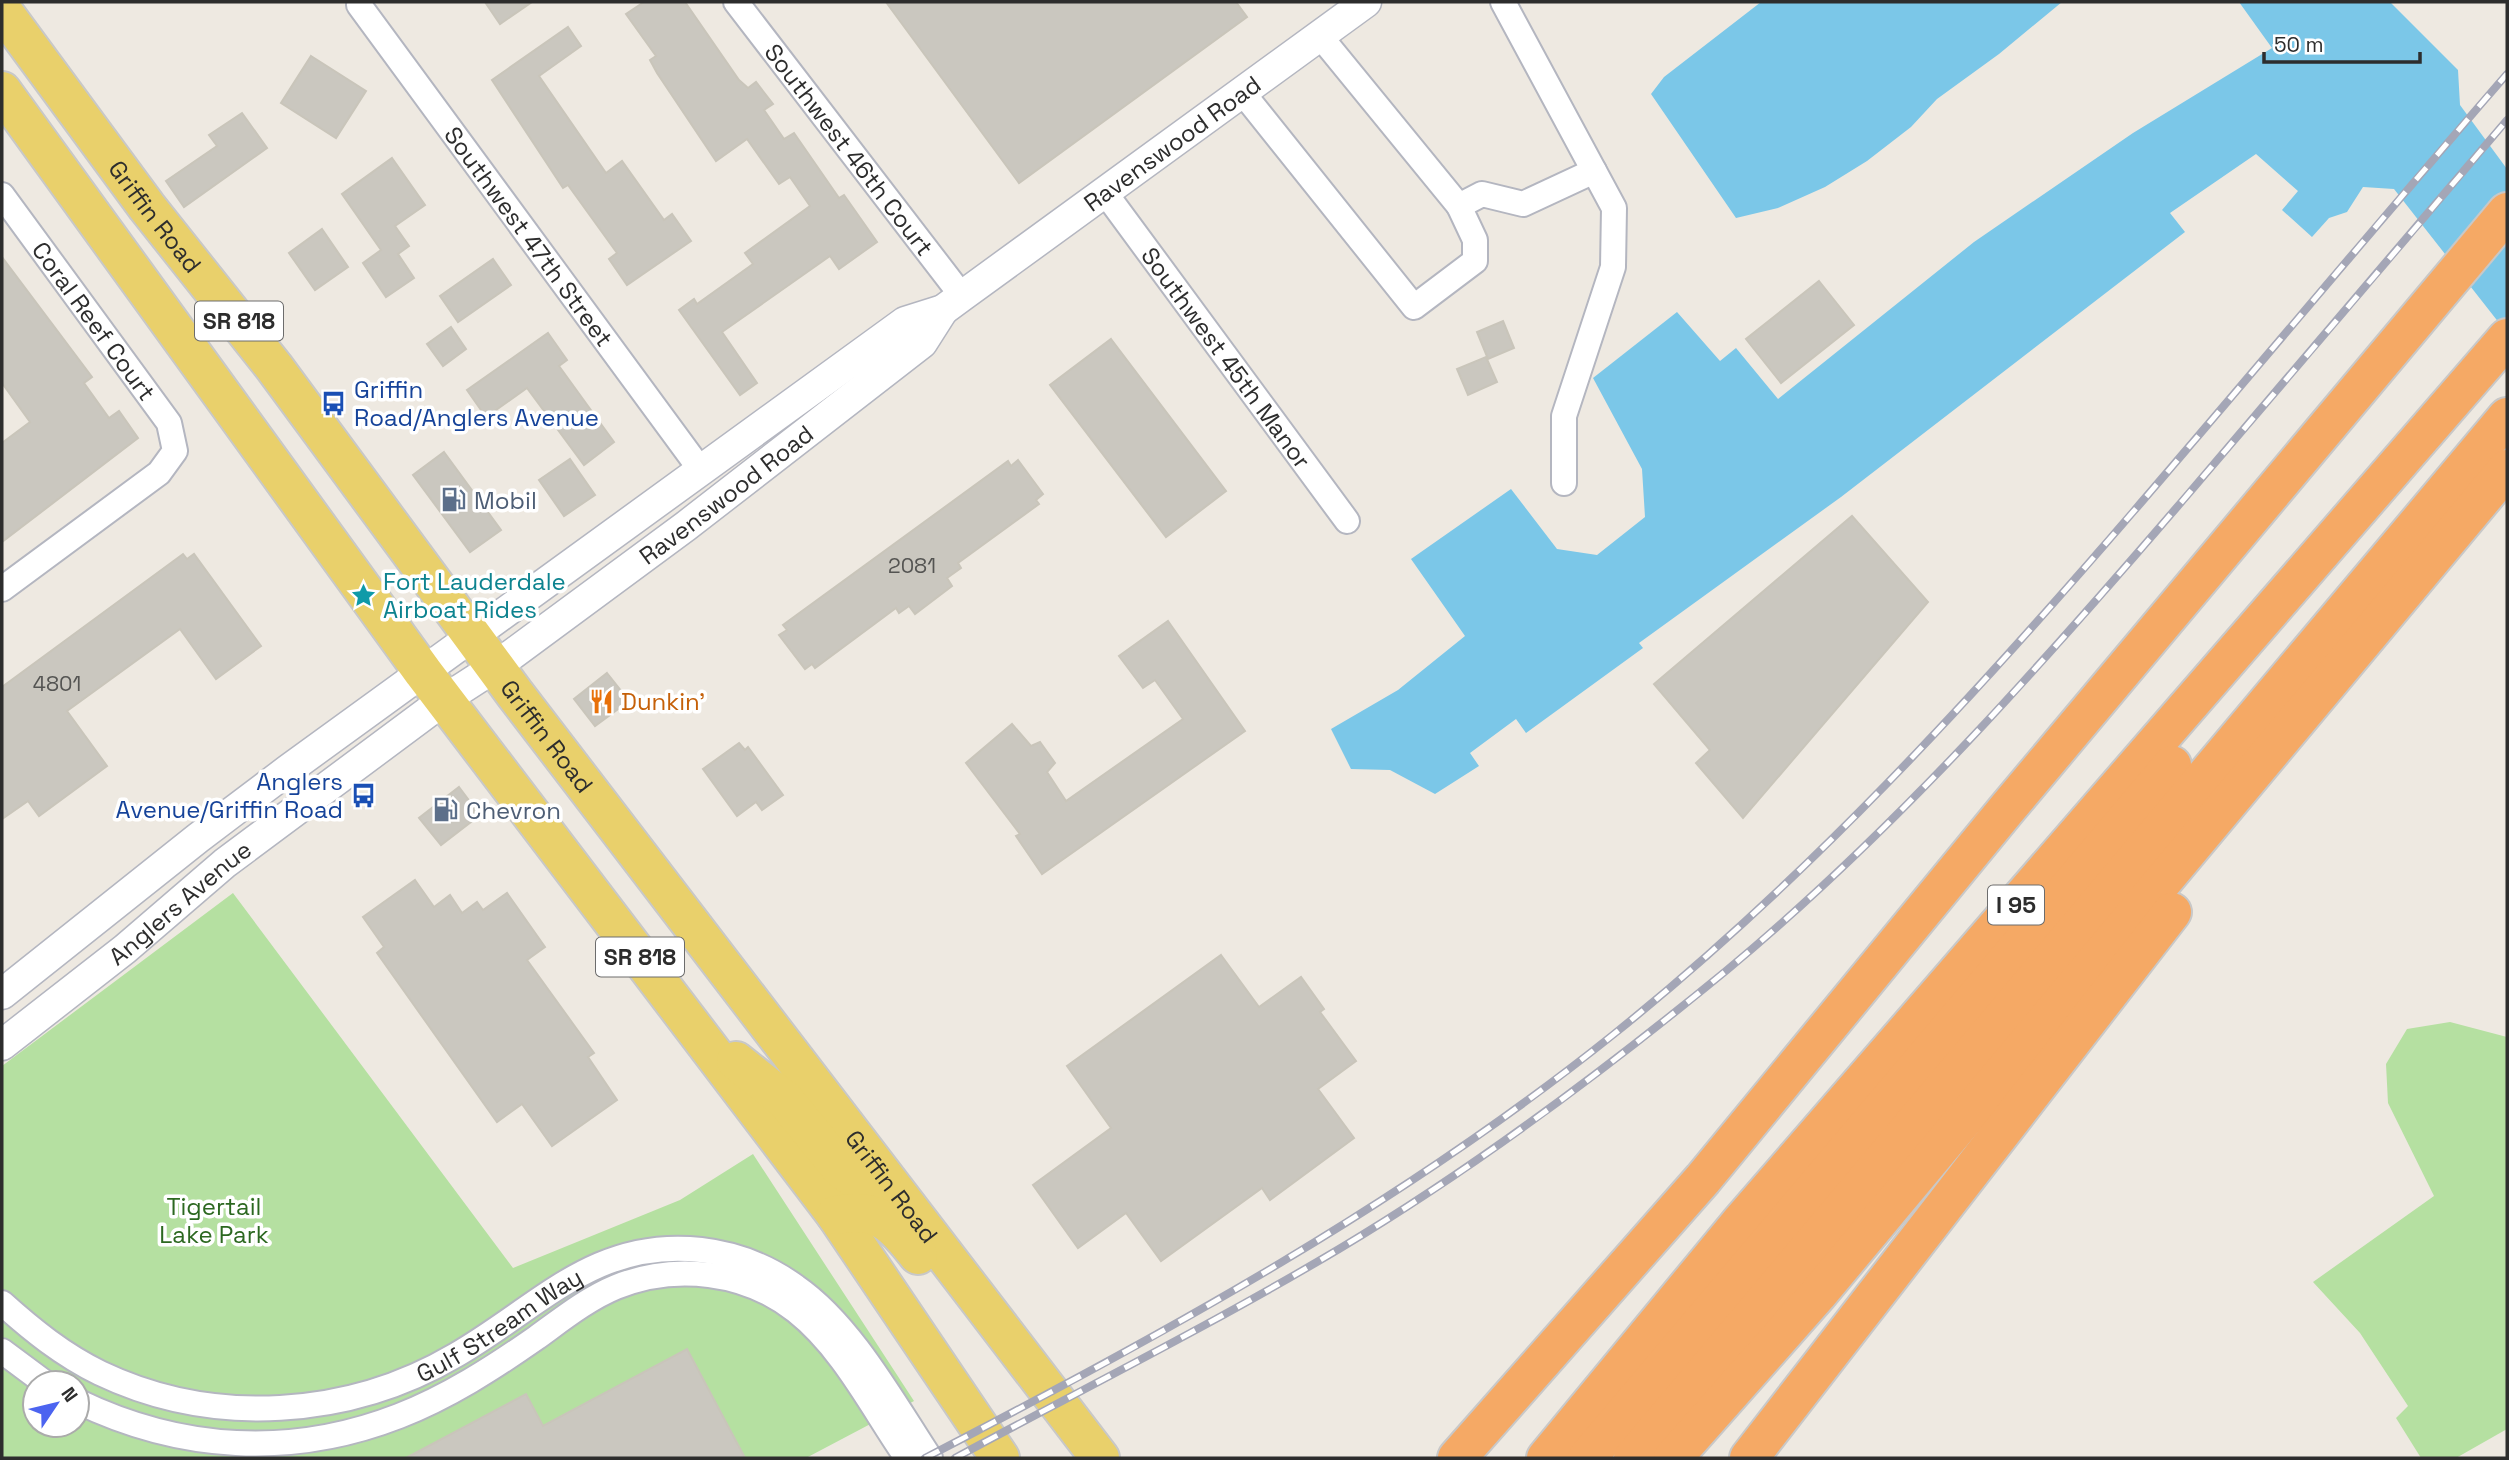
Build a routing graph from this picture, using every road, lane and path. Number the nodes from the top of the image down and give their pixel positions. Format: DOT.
graph roads {
  1 [pos="736,2"];
  2 [pos="1366,2"];
  3 [pos="1503,2"];
  4 [pos="359,5"];
  5 [pos="2,10"];
  6 [pos="1320,36"];
  7 [pos="2,46"];
  8 [pos="2,91"];
  9 [pos="1242,92"];
  10 [pos="81,119"];
  11 [pos="1594,171"];
  12 [pos="1106,194"];
  13 [pos="1459,206"];
  14 [pos="5,207"];
  15 [pos="2507,212"];
  16 [pos="953,303"];
  17 [pos="2503,359"];
  18 [pos="2507,418"];
  19 [pos="700,468"];
  20 [pos="2507,469"];
  21 [pos="1564,483"];
  22 [pos="1347,521"];
  23 [pos="2,589"];
  24 [pos="472,636"];
  25 [pos="495,667"];
  26 [pos="434,686"];
  27 [pos="2221,815"];
  28 [pos="2,994"];
  29 [pos="693,1027"];
  30 [pos="2,1045"];
  31 [pos="883,1176"];
  32 [pos="836,1215"];
  33 [pos="2,1303"];
  34 [pos="993,1321"];
  35 [pos="2,1352"];
  36 [pos="26,1369"];
  37 [pos="91,1407"];
  38 [pos="906,1458"];
  39 [pos="930,1458"];
  40 [pos="1000,1458"];
  41 [pos="1100,1458"];
  42 [pos="1457,1458"];
  43 [pos="1546,1458"];
  44 [pos="1587,1458"];
  45 [pos="1633,1458"];
  46 [pos="1673,1458"];
  47 [pos="1749,1458"];
  1 -- 16 [label="street, Southwest 46th Court"];
  2 -- 6 [label="street, Ravenswood Road"];
  3 -- 11 [label="street"];
  4 -- 19 [label="street, Southwest 47th Street"];
  5 -- 10 [label="main road, Griffin Road / SR 818"];
  6 -- 9 [label="street, Ravenswood Road"];
  6 -- 13 [label="street"];
  7 -- 10 [label="main road"];
  8 -- 26 [label="main road, Griffin Road / SR 818"];
  9 -- 12 [label="street, Ravenswood Road"];
  9 -- 13 [label="street"];
  10 -- 24 [label="main road, Griffin Road / SR 818"];
  11 -- 13 [label="street"];
  11 -- 21 [label="street"];
  12 -- 16 [label="street, Ravenswood Road"];
  12 -- 22 [label="street, Southwest 45th Manor"];
  14 -- 23 [label="street, Coral Reef Court"];
  15 -- 42 [label="highway"];
  16 -- 19 [label="street, Ravenswood Road"];
  16 -- 25 [label="street, Ravenswood Road"];
  17 -- 43 [label="highway, I 95"];
  17 -- 44 [label="highway"];
  18 -- 45 [label="highway"];
  19 -- 24 [label="street, Ravenswood Road"];
  20 -- 27 [label="highway"];
  24 -- 25 [label="main road, Griffin Road / SR 818"];
  24 -- 26 [label="street, Anglers Avenue"];
  25 -- 26 [label="street, Anglers Avenue"];
  25 -- 31 [label="main road, Griffin Road / SR 818"];
  26 -- 28 [label="street, Anglers Avenue"];
  26 -- 29 [label="main road, Griffin Road / SR 818"];
  26 -- 30 [label="street, Anglers Avenue"];
  27 -- 46 [label="highway"];
  27 -- 47 [label="highway"];
  29 -- 31 [label="main road"];
  29 -- 32 [label="main road, Griffin Road / SR 818"];
  31 -- 34 [label="main road, Griffin Road / SR 818"];
  32 -- 34 [label="main road"];
  32 -- 40 [label="main road, Griffin Road / SR 818"];
  33 -- 39 [label="street, Gulf Stream Way"];
  34 -- 41 [label="main road, Griffin Road / SR 818"];
  35 -- 36 [label="street"];
  37 -- 38 [label="street, Gulf Stream Way"];
}
